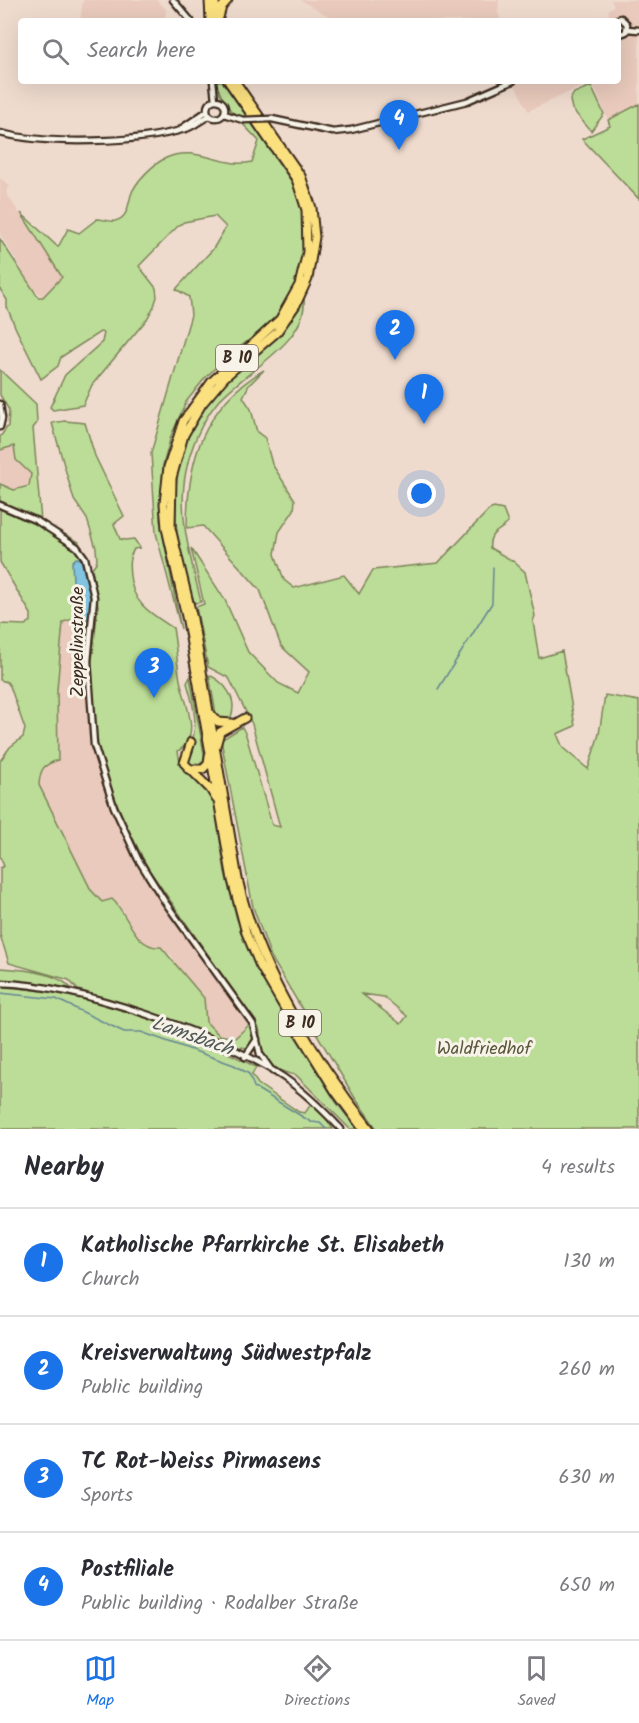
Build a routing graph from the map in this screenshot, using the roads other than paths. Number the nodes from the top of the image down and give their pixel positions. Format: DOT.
graph roads {
  1 [pos="173,0"];
  2 [pos="205,0"];
  3 [pos="209,0"];
  4 [pos="215,0"];
  5 [pos="228,0"];
  6 [pos="188,18"];
  7 [pos="212,18"];
  8 [pos="213,18"];
  9 [pos="213,18"];
  10 [pos="214,18"];
  11 [pos="621,19"];
  12 [pos="627,29"];
  13 [pos="639,30"];
  14 [pos="621,33"];
  15 [pos="213,84"];
  16 [pos="230,84"];
  17 [pos="237,84"];
  18 [pos="506,84"];
  19 [pos="215,100"];
  20 [pos="207,111"];
  21 [pos="224,114"];
  22 [pos="210,117"];
  23 [pos="176,131"];
  24 [pos="0,133"];
  25 [pos="0,404"];
  26 [pos="0,427"];
  27 [pos="0,505"];
  28 [pos="196,656"];
  29 [pos="200,680"];
  30 [pos="208,704"];
  31 [pos="245,718"];
  32 [pos="234,723"];
  33 [pos="191,742"];
  34 [pos="209,747"];
  35 [pos="216,753"];
  36 [pos="188,769"];
  37 [pos="220,813"];
  38 [pos="0,983"];
  39 [pos="257,1037"];
  40 [pos="257,1046"];
  41 [pos="248,1058"];
  42 [pos="272,1071"];
  43 [pos="341,1129"];
  44 [pos="363,1129"];
  45 [pos="370,1129"];
  1 -- 6 [label="main road"];
  2 -- 7 [label="highway"];
  3 -- 8 [label="highway"];
  4 -- 9 [label="highway"];
  5 -- 10 [label="highway"];
  11 -- 12 [label="main road"];
  12 -- 13 [label="main road"];
  12 -- 14 [label="main road"];
  15 -- 19 [label="main road"];
  16 -- 28 [label="highway, B 10"];
  17 -- 28 [label="highway, B 10"];
  18 -- 21 [label="main road, bridge"];
  19 -- 20 [label="main road"];
  19 -- 21 [label="main road"];
  20 -- 22 [label="main road"];
  20 -- 23 [label="main road"];
  21 -- 22 [label="main road"];
  22 -- 23 [label="main road"];
  23 -- 24 [label="main road"];
  25 -- 26 [label="main road"];
  27 -- 39 [label="main road, Zeppelinstraße"];
  28 -- 29 [label="highway, B 10"];
  29 -- 30 [label="highway, B 10"];
  29 -- 34 [label="highway, B 10"];
  30 -- 32 [label="highway"];
  30 -- 35 [label="highway, B 10"];
  31 -- 32 [label="highway"];
  32 -- 35 [label="highway"];
  33 -- 36 [label="highway"];
  34 -- 36 [label="highway"];
  34 -- 37 [label="highway, B 10"];
  35 -- 45 [label="highway, B 10"];
  36 -- 37 [label="highway"];
  37 -- 44 [label="highway, B 10"];
  38 -- 41 [label="main road"];
  39 -- 40 [label="main road"];
  39 -- 41 [label="main road"];
  40 -- 41 [label="main road"];
  40 -- 42 [label="main road"];
  41 -- 42 [label="main road"];
  42 -- 43 [label="main road"];
}
